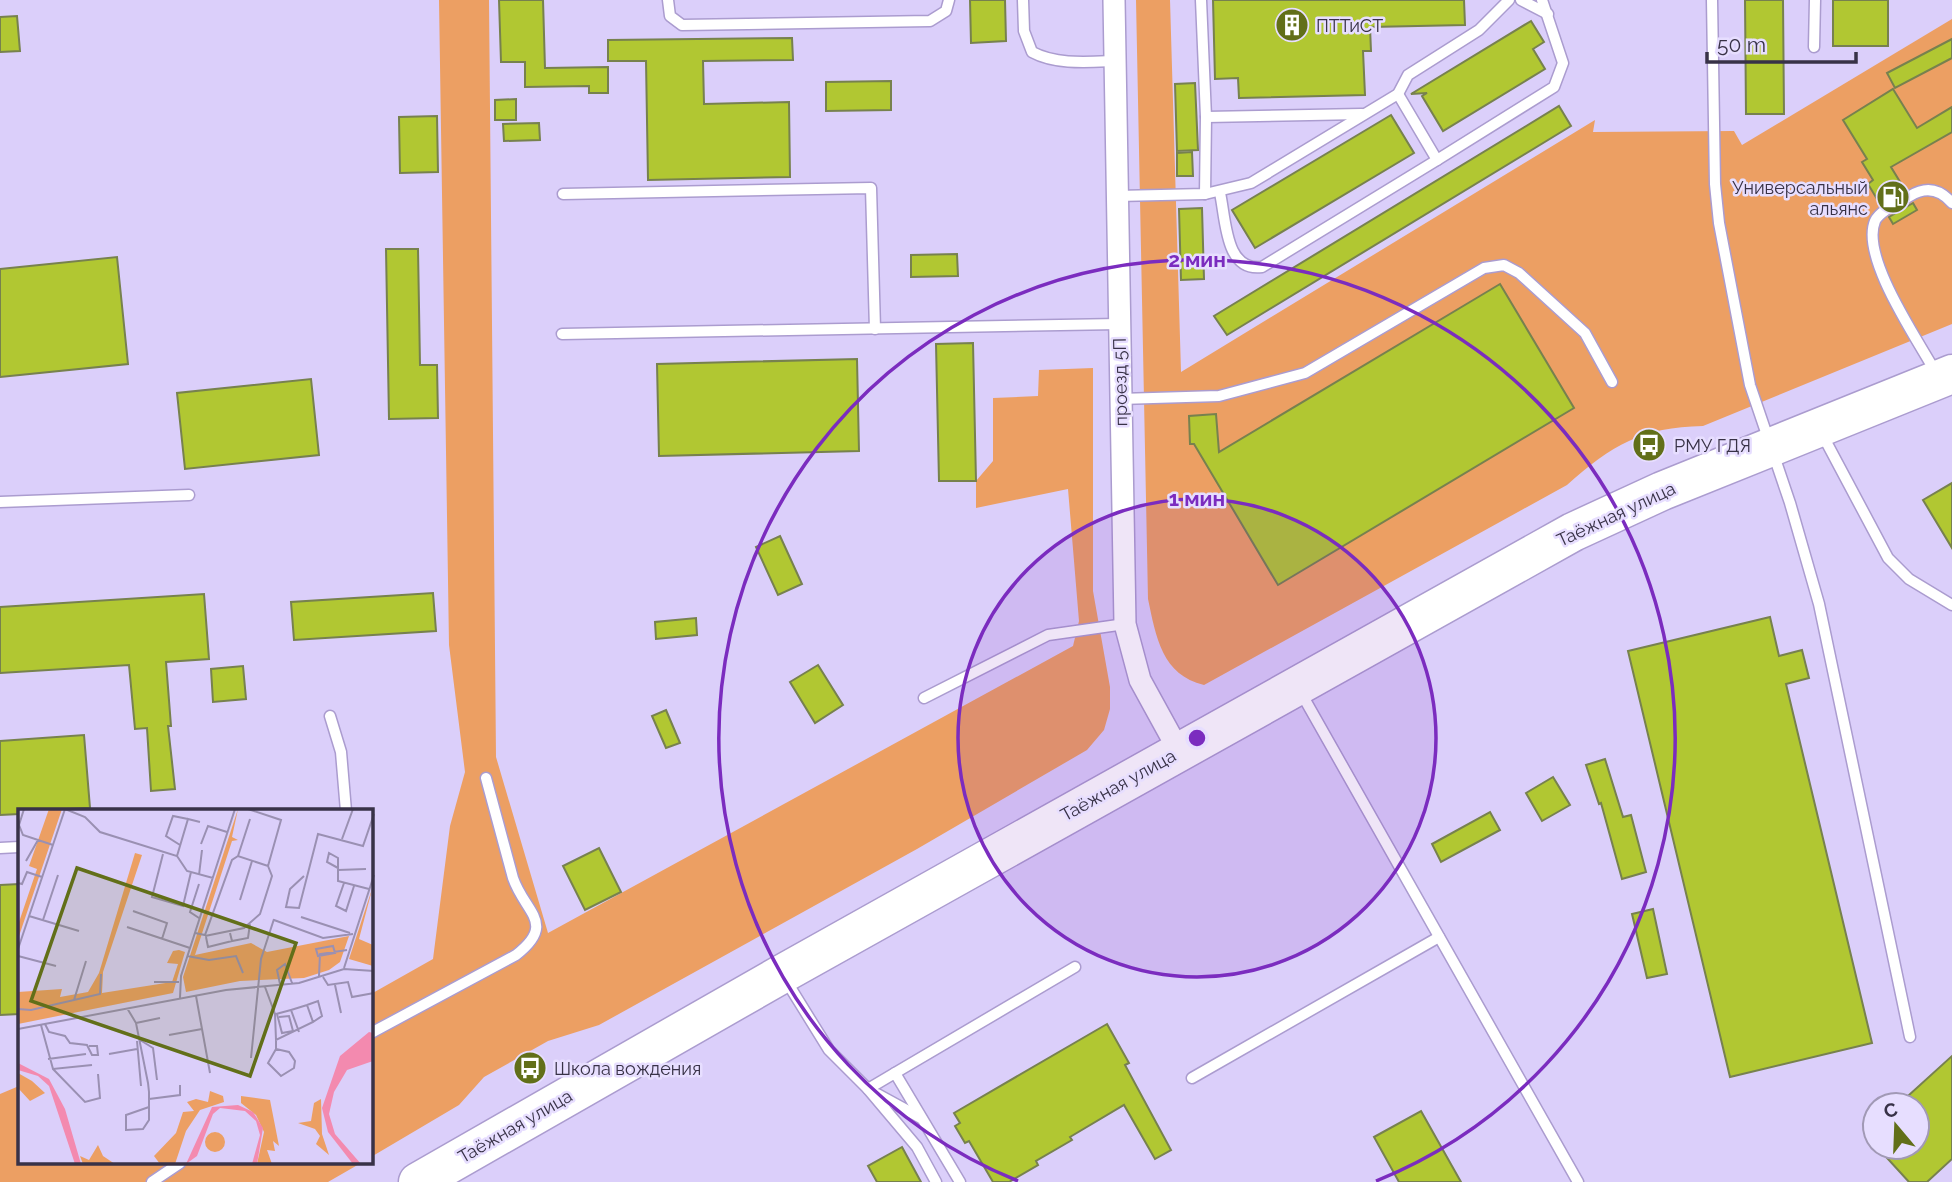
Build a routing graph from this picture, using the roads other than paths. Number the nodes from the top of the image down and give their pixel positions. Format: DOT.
graph roads {
  1 [pos="668,0"];
  2 [pos="949,0"];
  3 [pos="1023,0"];
  4 [pos="1114,0"];
  5 [pos="1201,0"];
  6 [pos="1509,0"];
  7 [pos="1521,0"];
  8 [pos="1542,0"];
  9 [pos="1712,0"];
  10 [pos="1815,0"];
  11 [pos="1548,14"];
  12 [pos="1814,47"];
  13 [pos="1115,61"];
  14 [pos="1398,94"];
  15 [pos="1365,113"];
  16 [pos="1206,117"];
  17 [pos="1437,160"];
  18 [pos="1220,193"];
  19 [pos="563,194"];
  20 [pos="1205,194"];
  21 [pos="1117,196"];
  22 [pos="1952,203"];
  23 [pos="1119,324"];
  24 [pos="875,329"];
  25 [pos="562,334"];
  26 [pos="1946,377"];
  27 [pos="1612,382"];
  28 [pos="1120,399"];
  29 [pos="1819,428"];
  30 [pos="1772,447"];
  31 [pos="188,495"];
  32 [pos="0,502"];
  33 [pos="1950,602"];
  34 [pos="1125,624"];
  35 [pos="1297,685"];
  36 [pos="924,698"];
  37 [pos="330,716"];
  38 [pos="1179,751"];
  39 [pos="486,778"];
  40 [pos="346,809"];
  41 [pos="18,847"];
  42 [pos="0,848"];
  43 [pos="1439,937"];
  44 [pos="1075,967"];
  45 [pos="782,974"];
  46 [pos="373,1033"];
  47 [pos="1910,1037"];
  48 [pos="895,1073"];
  49 [pos="1192,1078"];
  50 [pos="868,1089"];
  51 [pos="923,1119"];
  52 [pos="179,1164"];
  53 [pos="152,1182"];
  54 [pos="418,1182"];
  55 [pos="936,1182"];
  56 [pos="960,1182"];
  57 [pos="1578,1182"];
  1 -- 2 [label="lane"];
  3 -- 13 [label="lane"];
  4 -- 13 [label="street, проезд 5П"];
  5 -- 16 [label="lane"];
  6 -- 14 [label="lane"];
  7 -- 11 [label="lane"];
  8 -- 11 [label="lane"];
  9 -- 30 [label="lane"];
  10 -- 12 [label="lane"];
  11 -- 17 [label="lane"];
  13 -- 21 [label="street, проезд 5П"];
  14 -- 15 [label="lane"];
  14 -- 17 [label="lane"];
  15 -- 16 [label="lane"];
  15 -- 18 [label="lane"];
  16 -- 20 [label="lane"];
  17 -- 18 [label="lane"];
  18 -- 20 [label="lane"];
  19 -- 24 [label="lane"];
  20 -- 21 [label="lane"];
  21 -- 23 [label="street, проезд 5П"];
  22 -- 26 [label="lane"];
  23 -- 24 [label="lane"];
  23 -- 28 [label="street, проезд 5П"];
  24 -- 25 [label="lane"];
  26 -- 29 [label="highway, Таёжная улица"];
  27 -- 28 [label="lane"];
  28 -- 34 [label="street, проезд 5П"];
  29 -- 30 [label="highway, Таёжная улица"];
  29 -- 33 [label="lane"];
  30 -- 35 [label="highway, Таёжная улица"];
  30 -- 47 [label="lane"];
  31 -- 32 [label="lane"];
  34 -- 36 [label="lane"];
  34 -- 38 [label="street, проезд 5П"];
  35 -- 38 [label="highway, Таёжная улица"];
  35 -- 43 [label="lane"];
  37 -- 40 [label="lane"];
  38 -- 45 [label="highway, Таёжная улица"];
  39 -- 46 [label="lane"];
  41 -- 42 [label="lane"];
  43 -- 49 [label="lane"];
  43 -- 57 [label="lane"];
  44 -- 48 [label="lane"];
  45 -- 50 [label="lane"];
  45 -- 54 [label="highway, Таёжная улица"];
  48 -- 50 [label="lane"];
  48 -- 51 [label="lane"];
  50 -- 51 [label="lane"];
  50 -- 55 [label="lane"];
  51 -- 56 [label="lane"];
  52 -- 53 [label="lane"];
}
